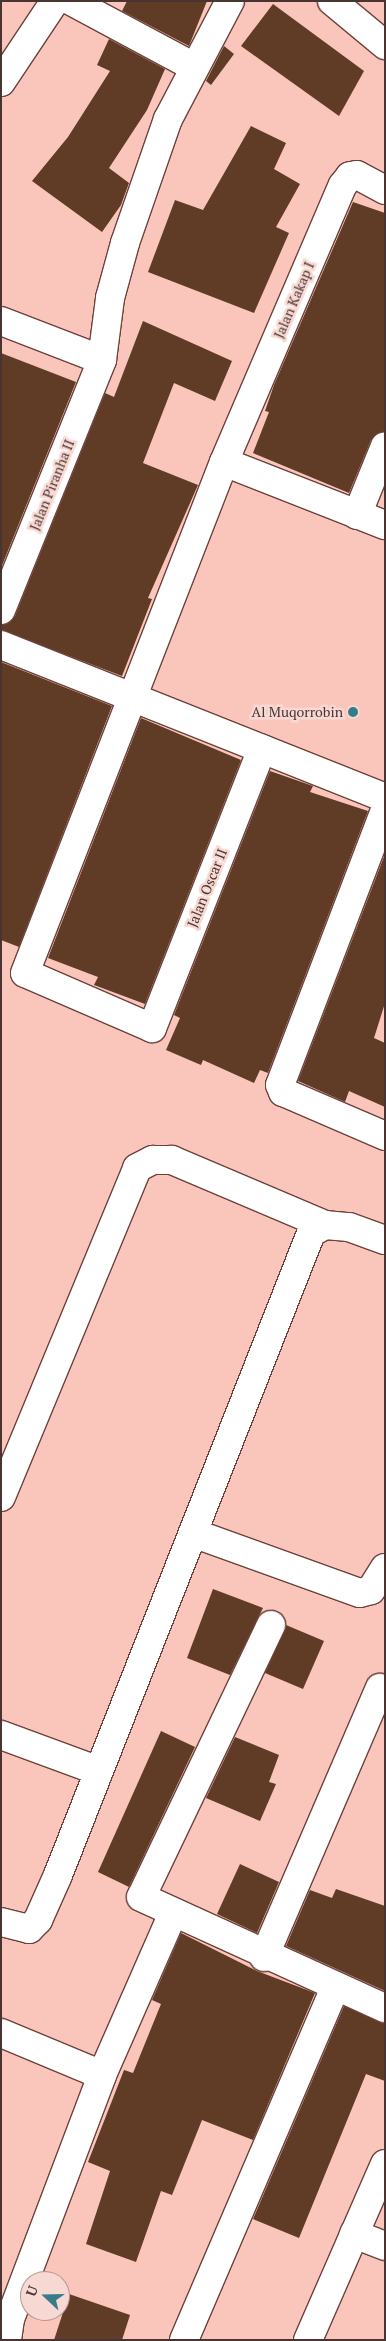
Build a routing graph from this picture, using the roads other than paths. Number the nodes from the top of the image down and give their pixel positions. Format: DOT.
graph roads {
  1 [pos="55,1"];
  2 [pos="71,1"];
  3 [pos="230,1"];
  4 [pos="332,1"];
  5 [pos="385,45"];
  6 [pos="194,66"];
  7 [pos="1,82"];
  8 [pos="385,190"];
  9 [pos="1,321"];
  10 [pos="102,360"];
  11 [pos="385,446"];
  12 [pos="224,462"];
  13 [pos="357,515"];
  14 [pos="385,525"];
  15 [pos="1,610"];
  16 [pos="1,645"];
  17 [pos="134,697"];
  18 [pos="262,749"];
  19 [pos="385,798"];
  20 [pos="385,810"];
  21 [pos="385,1136"];
  22 [pos="326,1225"];
  23 [pos="385,1240"];
  24 [pos="1,1497"];
  25 [pos="193,1533"];
  26 [pos="385,1568"];
  27 [pos="270,1625"];
  28 [pos="380,1688"];
  29 [pos="1,1735"];
  30 [pos="99,1771"];
  31 [pos="173,1913"];
  32 [pos="1,1922"];
  33 [pos="264,1957"];
  34 [pos="335,1987"];
  35 [pos="385,2008"];
  36 [pos="1,2033"];
  37 [pos="102,2074"];
  38 [pos="385,2164"];
  39 [pos="354,2234"];
  40 [pos="385,2246"];
  41 [pos="317,2337"];
  42 [pos="7,2340"];
  43 [pos="184,2340"];
  1 -- 7 [label="street"];
  2 -- 6 [label="street"];
  3 -- 6 [label="street, Jalan Piranha II"];
  4 -- 5 [label="street"];
  6 -- 10 [label="street, Jalan Piranha II"];
  8 -- 12 [label="street, Jalan Kakap I"];
  9 -- 10 [label="street"];
  10 -- 15 [label="street, Jalan Piranha II"];
  11 -- 13 [label="street"];
  12 -- 13 [label="street"];
  12 -- 17 [label="street"];
  13 -- 14 [label="street"];
  16 -- 17 [label="street"];
  17 -- 18 [label="street"];
  17 -- 18 [label="street, Jalan Oscar II"];
  18 -- 19 [label="street"];
  20 -- 21 [label="street"];
  22 -- 23 [label="street"];
  22 -- 24 [label="street"];
  22 -- 25 [label="street"];
  25 -- 26 [label="street"];
  25 -- 30 [label="street"];
  27 -- 31 [label="street"];
  28 -- 33 [label="street"];
  29 -- 30 [label="street"];
  30 -- 32 [label="street"];
  31 -- 33 [label="street"];
  31 -- 37 [label="street"];
  33 -- 34 [label="street"];
  34 -- 35 [label="street"];
  34 -- 43 [label="street"];
  36 -- 37 [label="street"];
  37 -- 42 [label="street"];
  38 -- 39 [label="street"];
  39 -- 40 [label="street"];
  39 -- 41 [label="street"];
}
